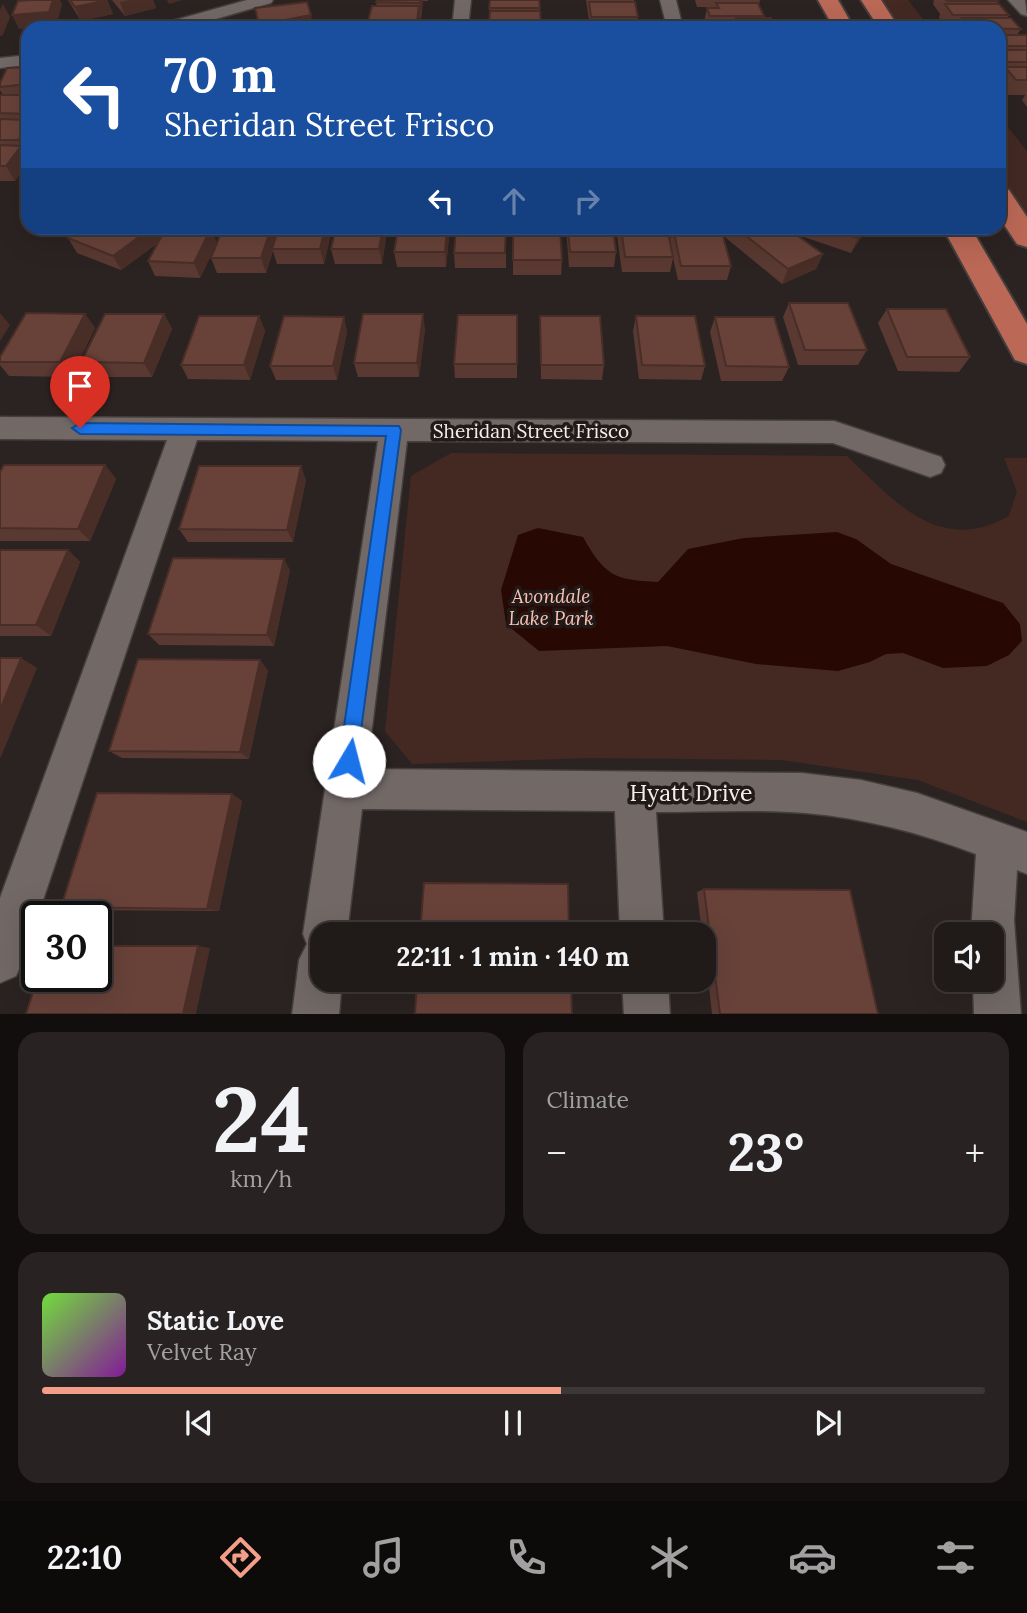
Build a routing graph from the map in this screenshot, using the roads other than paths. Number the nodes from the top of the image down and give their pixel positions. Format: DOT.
graph roads {
  1 [pos="265,0"];
  2 [pos="463,0"];
  3 [pos="668,0"];
  4 [pos="828,0"];
  5 [pos="870,0"];
  6 [pos="1016,0"];
  7 [pos="1027,11"];
  8 [pos="215,15"];
  9 [pos="193,21"];
  10 [pos="221,21"];
  11 [pos="461,21"];
  12 [pos="673,21"];
  13 [pos="840,21"];
  14 [pos="884,21"];
  15 [pos="21,61"];
  16 [pos="0,63"];
  17 [pos="1006,206"];
  18 [pos="961,235"];
  19 [pos="1027,238"];
  20 [pos="1027,352"];
  21 [pos="0,428"];
  22 [pos="186,429"];
  23 [pos="394,430"];
  24 [pos="930,465"];
  25 [pos="345,789"];
  26 [pos="634,792"];
  27 [pos="1013,847"];
  28 [pos="328,922"];
  29 [pos="641,922"];
  30 [pos="0,960"];
  31 [pos="317,992"];
  32 [pos="646,992"];
  33 [pos="314,1014"];
  34 [pos="647,1014"];
  35 [pos="998,1014"];
  1 -- 8 [label="street"];
  2 -- 11 [label="street"];
  3 -- 12 [label="street"];
  4 -- 13 [label="main road"];
  5 -- 14 [label="main road"];
  6 -- 7 [label="street"];
  8 -- 9 [label="street"];
  8 -- 10 [label="street"];
  15 -- 16 [label="street"];
  17 -- 19 [label="main road"];
  18 -- 20 [label="main road"];
  21 -- 22 [label="street, Sheridan Street Frisco"];
  22 -- 23 [label="street, Sheridan Street Frisco"];
  22 -- 30 [label="street"];
  23 -- 24 [label="street, Sheridan Street Frisco"];
  23 -- 25 [label="street"];
  25 -- 26 [label="street, Hyatt Drive"];
  25 -- 28 [label="street"];
  26 -- 27 [label="street, Hyatt Drive"];
  26 -- 29 [label="street"];
  27 -- 35 [label="street"];
  31 -- 33 [label="street"];
  32 -- 34 [label="street"];
}
